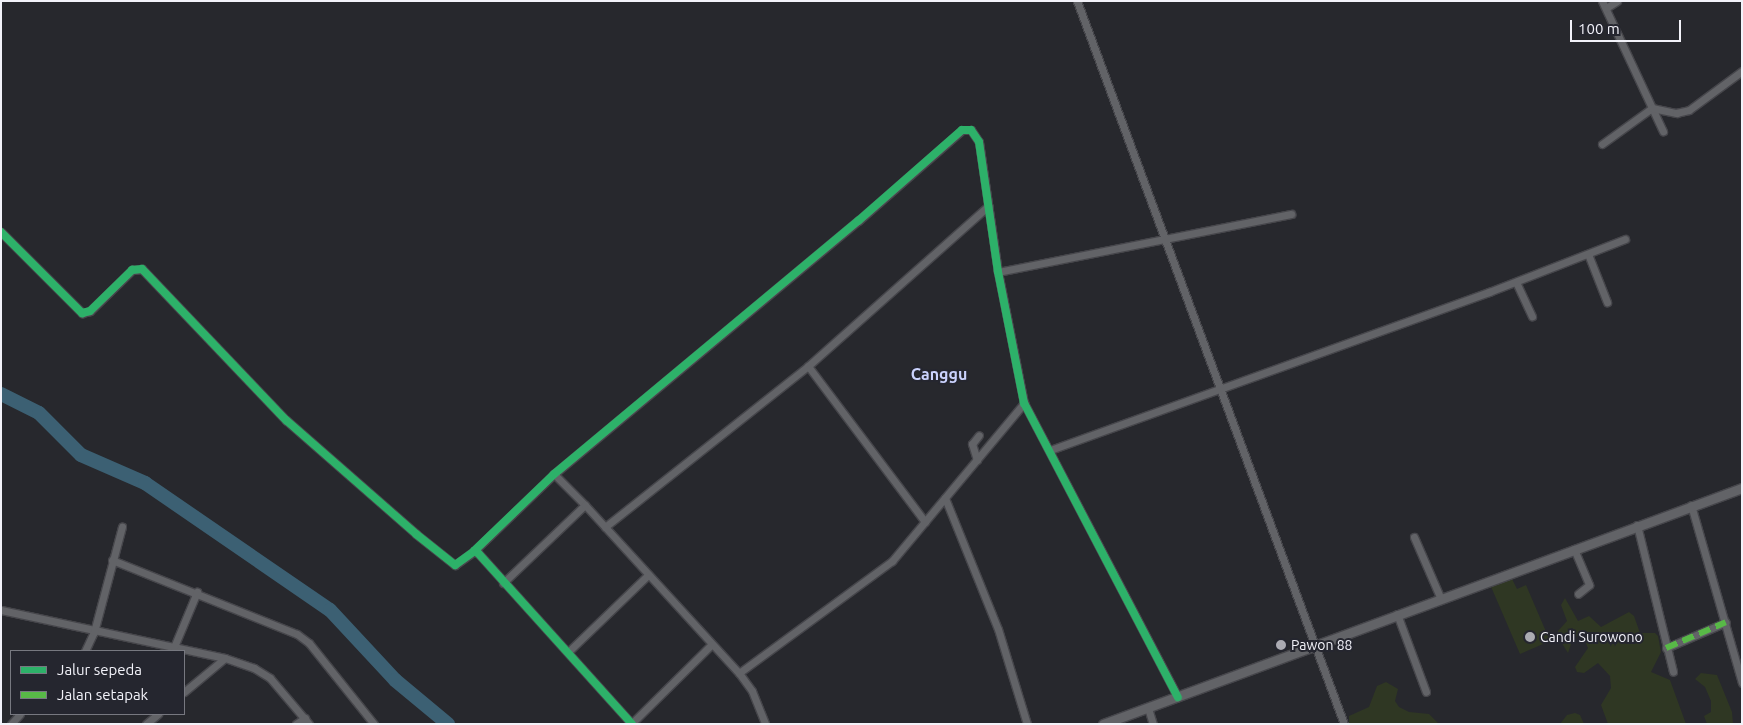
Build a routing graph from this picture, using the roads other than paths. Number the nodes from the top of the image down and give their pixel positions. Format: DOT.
graph roads {
  1 [pos="1077,1"];
  2 [pos="1617,1"];
  3 [pos="1604,5"];
  4 [pos="1742,71"];
  5 [pos="1652,108"];
  6 [pos="1663,131"];
  7 [pos="1602,144"];
  8 [pos="988,206"];
  9 [pos="1291,214"];
  10 [pos="1,232"];
  11 [pos="1625,238"];
  12 [pos="1163,241"];
  13 [pos="1588,254"];
  14 [pos="998,272"];
  15 [pos="1516,282"];
  16 [pos="1607,302"];
  17 [pos="1532,316"];
  18 [pos="808,366"];
  19 [pos="1219,388"];
  20 [pos="1024,403"];
  21 [pos="979,436"];
  22 [pos="1050,450"];
  23 [pos="977,460"];
  24 [pos="554,474"];
  25 [pos="1742,488"];
  26 [pos="945,498"];
  27 [pos="585,505"];
  28 [pos="1691,506"];
  29 [pos="925,522"];
  30 [pos="1636,525"];
  31 [pos="122,527"];
  32 [pos="605,527"];
  33 [pos="1414,537"];
  34 [pos="1574,548"];
  35 [pos="474,551"];
  36 [pos="112,560"];
  37 [pos="648,575"];
  38 [pos="503,583"];
  39 [pos="197,592"];
  40 [pos="1578,594"];
  41 [pos="1441,599"];
  42 [pos="1,610"];
  43 [pos="1397,614"];
  44 [pos="1726,622"];
  45 [pos="94,632"];
  46 [pos="712,644"];
  47 [pos="1317,646"];
  48 [pos="174,647"];
  49 [pos="1666,648"];
  50 [pos="85,650"];
  51 [pos="569,652"];
  52 [pos="226,658"];
  53 [pos="1673,672"];
  54 [pos="739,673"];
  55 [pos="1742,683"];
  56 [pos="185,691"];
  57 [pos="1426,692"];
  58 [pos="1178,697"];
  59 [pos="1148,708"];
  60 [pos="157,715"];
  61 [pos="307,721"];
  62 [pos="146,724"];
  63 [pos="296,724"];
  64 [pos="374,724"];
  65 [pos="632,724"];
  66 [pos="765,724"];
  67 [pos="1027,724"];
  68 [pos="1102,724"];
  69 [pos="1153,724"];
  70 [pos="1344,724"];
  1 -- 12 [label="street"];
  2 -- 3 [label="street"];
  3 -- 5 [label="street"];
  4 -- 5 [label="street"];
  5 -- 6 [label="street"];
  5 -- 7 [label="street"];
  8 -- 14 [label="street"];
  8 -- 18 [label="street"];
  8 -- 24 [label="street"];
  9 -- 12 [label="street"];
  10 -- 35 [label="street"];
  11 -- 13 [label="street"];
  12 -- 14 [label="street"];
  12 -- 19 [label="street"];
  13 -- 15 [label="street"];
  13 -- 16 [label="street"];
  14 -- 20 [label="street"];
  15 -- 17 [label="street"];
  15 -- 19 [label="street"];
  18 -- 29 [label="street"];
  18 -- 32 [label="street"];
  19 -- 22 [label="street"];
  19 -- 47 [label="street"];
  20 -- 22 [label="street"];
  20 -- 23 [label="street"];
  21 -- 23 [label="street"];
  22 -- 58 [label="street"];
  23 -- 26 [label="street"];
  24 -- 27 [label="street"];
  24 -- 35 [label="street"];
  25 -- 28 [label="street"];
  26 -- 29 [label="street"];
  26 -- 67 [label="street"];
  27 -- 32 [label="street"];
  27 -- 38 [label="street"];
  28 -- 30 [label="street"];
  28 -- 44 [label="street"];
  29 -- 54 [label="street"];
  30 -- 34 [label="street"];
  30 -- 49 [label="street"];
  31 -- 36 [label="street"];
  32 -- 37 [label="street"];
  33 -- 41 [label="street"];
  34 -- 40 [label="street"];
  34 -- 41 [label="street"];
  35 -- 38 [label="street"];
  36 -- 39 [label="street"];
  36 -- 45 [label="street"];
  37 -- 46 [label="street"];
  37 -- 51 [label="street"];
  38 -- 51 [label="street"];
  39 -- 48 [label="street"];
  39 -- 64 [label="street"];
  41 -- 43 [label="street"];
  42 -- 45 [label="street"];
  43 -- 47 [label="street"];
  43 -- 57 [label="street"];
  44 -- 49 [label="street"];
  44 -- 55 [label="street"];
  45 -- 48 [label="street"];
  45 -- 50 [label="street"];
  46 -- 54 [label="street"];
  46 -- 65 [label="street"];
  47 -- 58 [label="street"];
  47 -- 70 [label="street"];
  48 -- 52 [label="street"];
  49 -- 53 [label="street"];
  51 -- 65 [label="street"];
  52 -- 56 [label="street"];
  52 -- 61 [label="street"];
  54 -- 66 [label="street"];
  58 -- 59 [label="street"];
  59 -- 68 [label="street"];
  59 -- 69 [label="street"];
  60 -- 62 [label="street"];
  61 -- 63 [label="street"];
}
